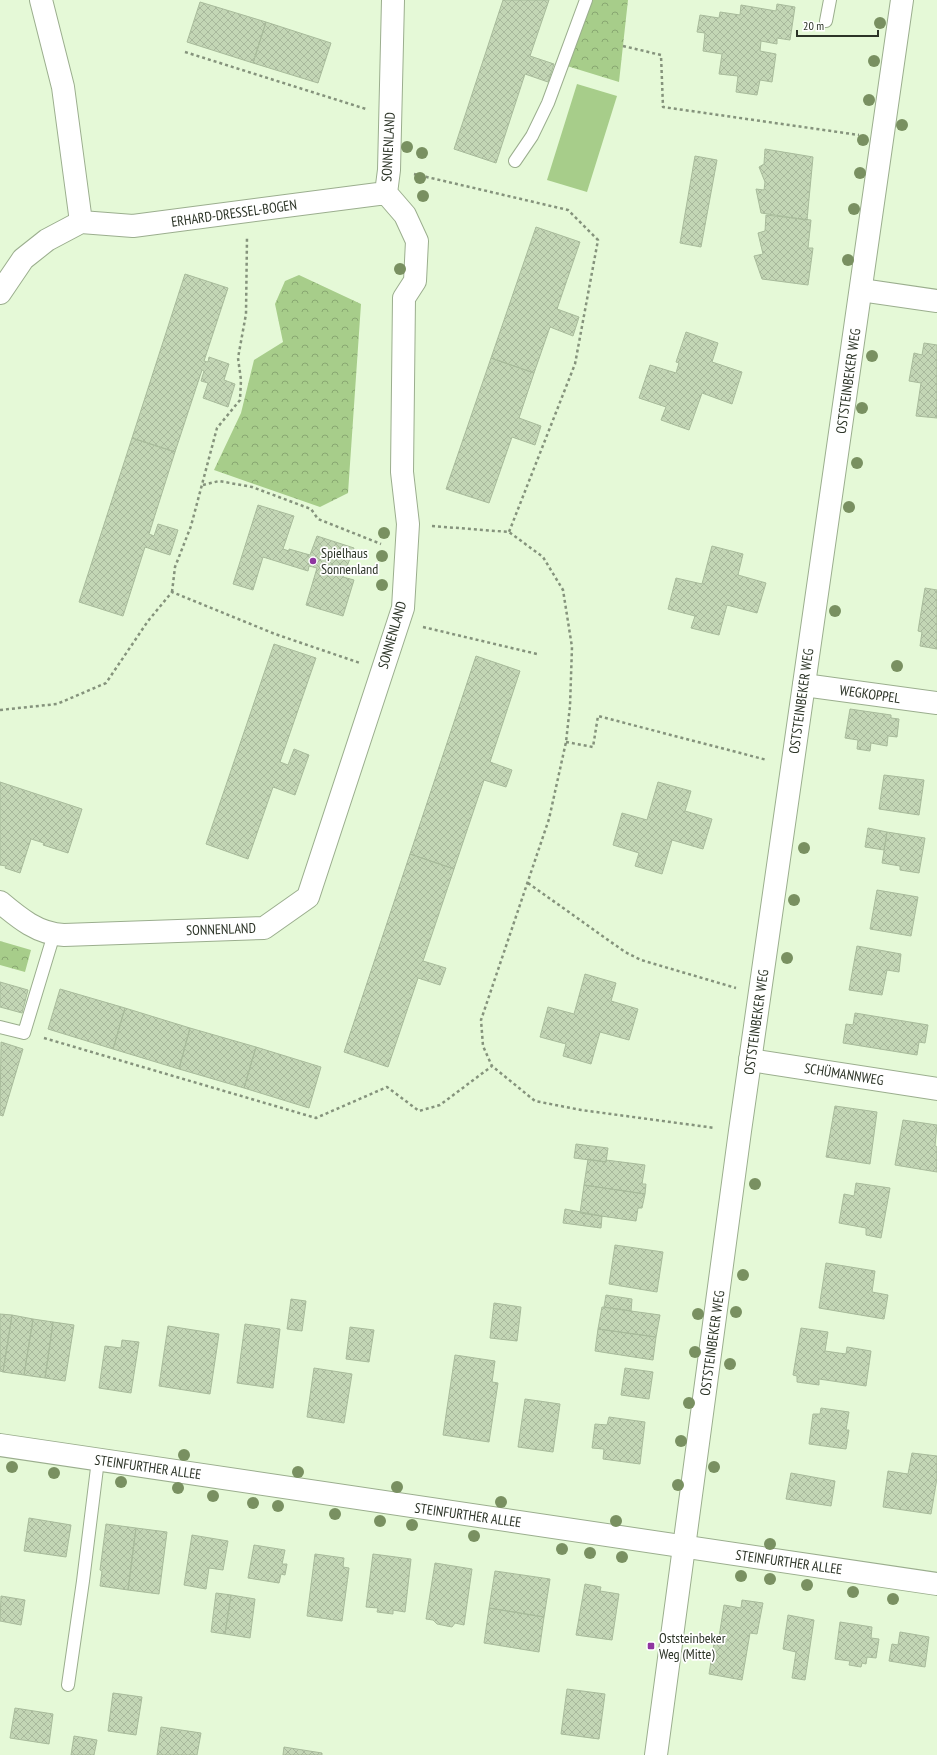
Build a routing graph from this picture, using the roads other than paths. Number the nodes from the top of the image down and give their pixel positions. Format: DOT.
graph roads {
  1 [pos="393,0"];
  2 [pos="586,0"];
  3 [pos="830,0"];
  4 [pos="902,0"];
  5 [pos="42,4"];
  6 [pos="826,21"];
  7 [pos="515,161"];
  8 [pos="386,193"];
  9 [pos="81,222"];
  10 [pos="861,290"];
  11 [pos="0,293"];
  12 [pos="937,301"];
  13 [pos="804,685"];
  14 [pos="937,703"];
  15 [pos="0,902"];
  16 [pos="54,934"];
  17 [pos="0,1026"];
  18 [pos="750,1060"];
  19 [pos="937,1089"];
  20 [pos="0,1445"];
  21 [pos="98,1460"];
  22 [pos="684,1547"];
  23 [pos="937,1584"];
  24 [pos="68,1685"];
  25 [pos="656,1755"];
  1 -- 8 [label="street, SONNENLAND"];
  2 -- 7 [label="lane"];
  3 -- 6 [label="lane"];
  4 -- 10 [label="street, OSTSTEINBEKER WEG"];
  5 -- 9 [label="street"];
  8 -- 9 [label="street, ERHARD-DRESSEL-BOGEN"];
  8 -- 16 [label="street, SONNENLAND"];
  9 -- 11 [label="street"];
  10 -- 12 [label="street"];
  10 -- 13 [label="street, OSTSTEINBEKER WEG"];
  13 -- 14 [label="street, WEGKOPPEL"];
  13 -- 18 [label="street, OSTSTEINBEKER WEG"];
  15 -- 16 [label="street, SONNENLAND"];
  16 -- 17 [label="lane"];
  18 -- 19 [label="street, SCHÜMANNWEG"];
  18 -- 22 [label="street, OSTSTEINBEKER WEG"];
  20 -- 21 [label="street, STEINFURTHER ALLEE"];
  21 -- 22 [label="street, STEINFURTHER ALLEE"];
  21 -- 24 [label="lane"];
  22 -- 23 [label="street, STEINFURTHER ALLEE"];
  22 -- 25 [label="street, OSTSTEINBEKER WEG"];
}
